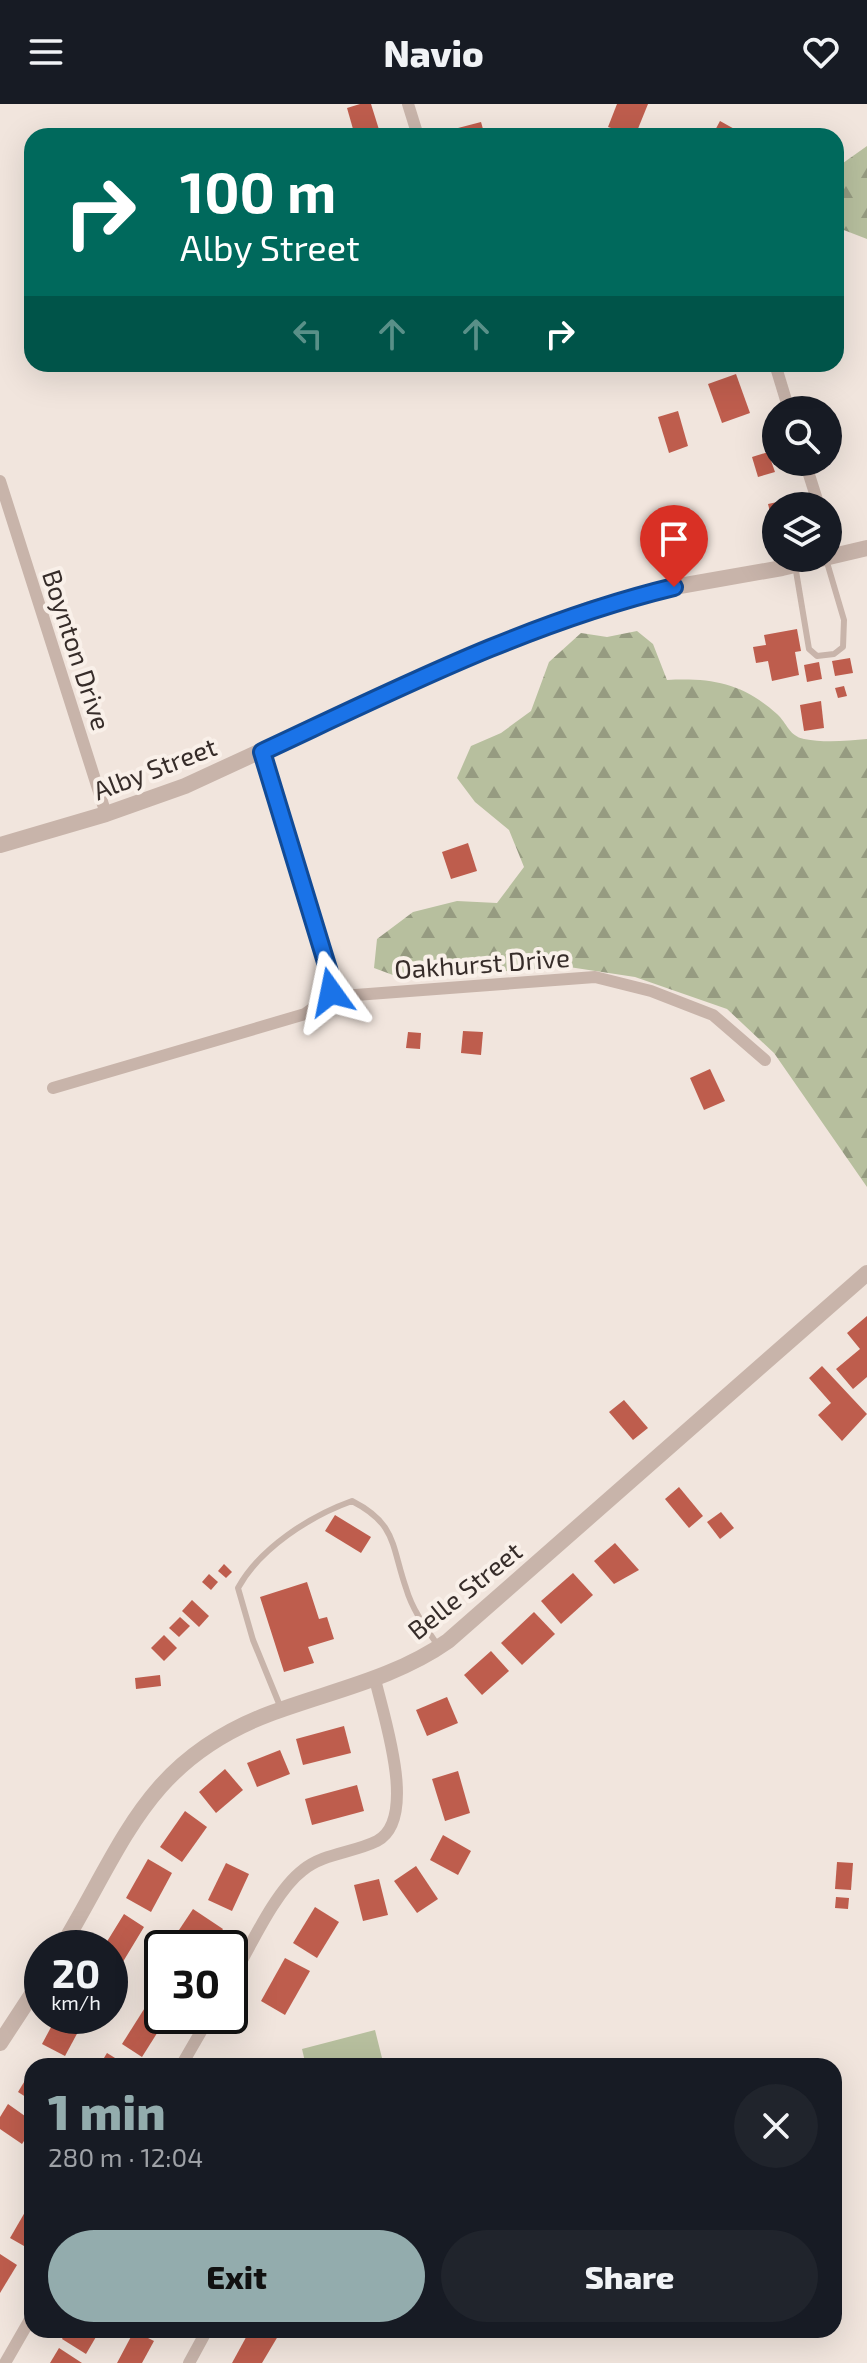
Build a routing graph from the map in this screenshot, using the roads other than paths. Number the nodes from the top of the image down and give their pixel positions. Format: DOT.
graph roads {
  1 [pos="408,104"];
  2 [pos="416,128"];
  3 [pos="777,372"];
  4 [pos="785,396"];
  5 [pos="0,481"];
  6 [pos="867,548"];
  7 [pos="842,555"];
  8 [pos="762,571"];
  9 [pos="796,572"];
  10 [pos="833,572"];
  11 [pos="262,752"];
  12 [pos="106,814"];
  13 [pos="0,845"];
  14 [pos="329,997"];
  15 [pos="765,1060"];
  16 [pos="53,1088"];
  17 [pos="867,1273"];
  18 [pos="439,1647"];
  19 [pos="375,1679"];
  20 [pos="281,1710"];
  21 [pos="72,1930"];
  22 [pos="248,1952"];
  23 [pos="24,2006"];
  24 [pos="200,2034"];
  25 [pos="0,2043"];
  26 [pos="186,2058"];
  27 [pos="24,2330"];
  28 [pos="203,2338"];
  29 [pos="5,2363"];
  30 [pos="189,2363"];
  1 -- 2 [label="street"];
  3 -- 4 [label="street"];
  5 -- 12 [label="street, Boynton Drive"];
  6 -- 7 [label="street, Alby Street"];
  8 -- 11 [label="street, Alby Street"];
  9 -- 10 [label="lane"];
  11 -- 12 [label="street, Alby Street"];
  11 -- 14 [label="street"];
  12 -- 13 [label="street, Alby Street"];
  14 -- 15 [label="street, Oakhurst Drive"];
  14 -- 16 [label="street, Oakhurst Drive"];
  17 -- 18 [label="street, Belle Street"];
  18 -- 19 [label="street, Belle Street"];
  18 -- 20 [label="lane"];
  19 -- 20 [label="street, Belle Street"];
  19 -- 22 [label="street"];
  20 -- 21 [label="street, Belle Street"];
  23 -- 25 [label="street"];
  24 -- 26 [label="street"];
  27 -- 29 [label="street"];
  28 -- 30 [label="street"];
}
